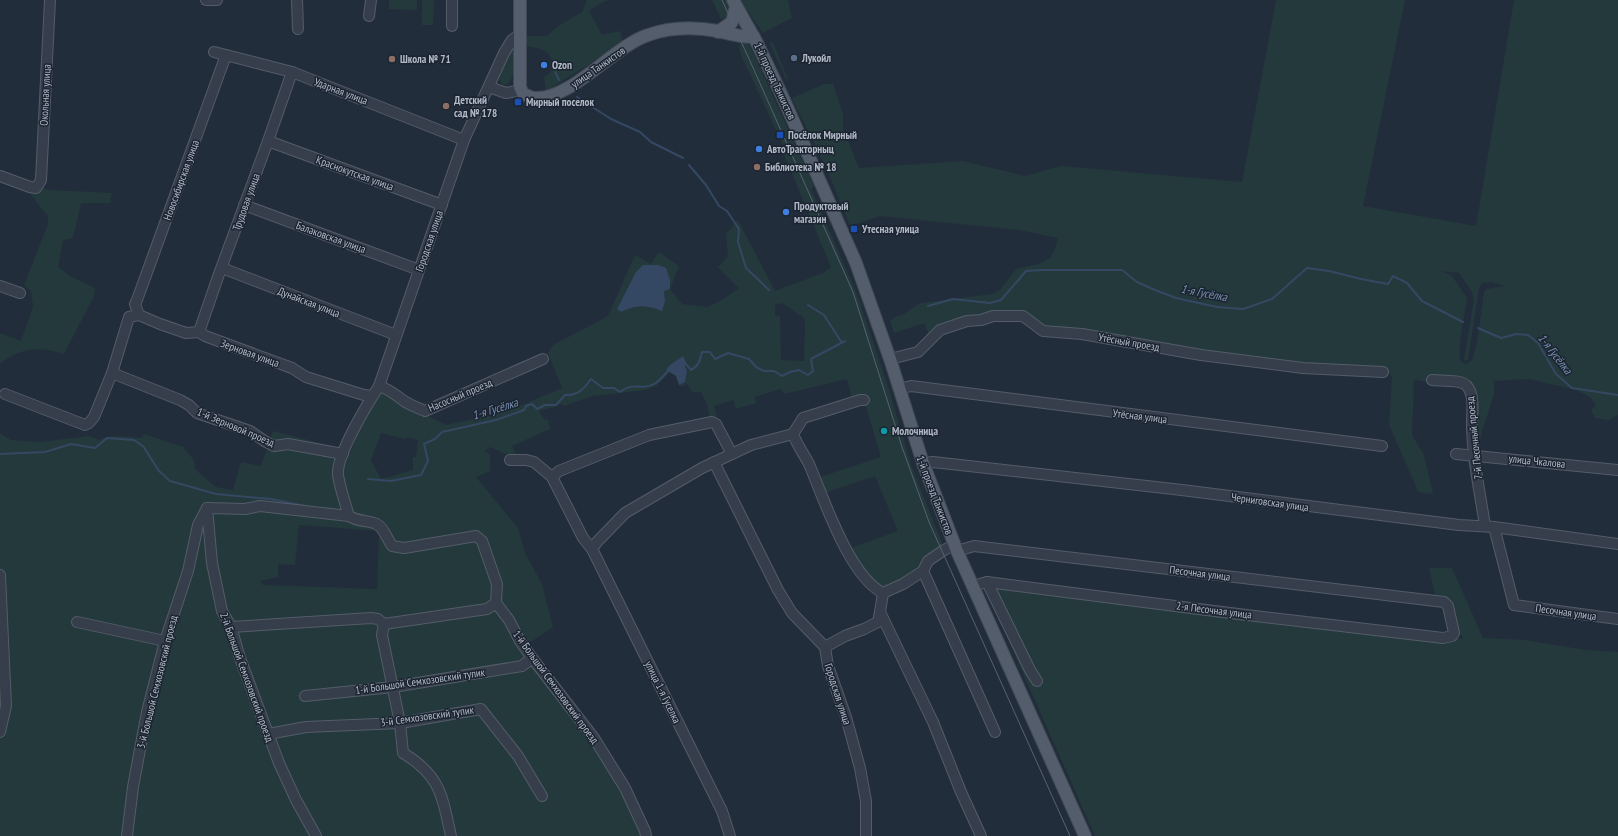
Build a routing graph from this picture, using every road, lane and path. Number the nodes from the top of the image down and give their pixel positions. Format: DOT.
graph roads {
  1 [pos="50,0"];
  2 [pos="206,0"];
  3 [pos="217,0"];
  4 [pos="297,0"];
  5 [pos="371,0"];
  6 [pos="452,0"];
  7 [pos="520,0"];
  8 [pos="734,3"];
  9 [pos="369,16"];
  10 [pos="452,26"];
  11 [pos="298,29"];
  12 [pos="718,32"];
  13 [pos="520,34"];
  14 [pos="754,37"];
  15 [pos="214,52"];
  16 [pos="226,56"];
  17 [pos="292,72"];
  18 [pos="489,87"];
  19 [pos="522,90"];
  20 [pos="464,140"];
  21 [pos="268,141"];
  22 [pos="0,176"];
  23 [pos="244,205"];
  24 [pos="442,205"];
  25 [pos="222,268"];
  26 [pos="419,270"];
  27 [pos="0,286"];
  28 [pos="20,294"];
  29 [pos="139,315"];
  30 [pos="199,332"];
  31 [pos="396,335"];
  32 [pos="890,358"];
  33 [pos="543,359"];
  34 [pos="1383,372"];
  35 [pos="112,373"];
  36 [pos="1432,380"];
  37 [pos="379,386"];
  38 [pos="899,388"];
  39 [pos="5,394"];
  40 [pos="372,396"];
  41 [pos="864,400"];
  42 [pos="793,434"];
  43 [pos="1382,446"];
  44 [pos="343,454"];
  45 [pos="732,454"];
  46 [pos="1456,454"];
  47 [pos="1475,455"];
  48 [pos="510,460"];
  49 [pos="714,462"];
  50 [pos="922,463"];
  51 [pos="1618,470"];
  52 [pos="552,477"];
  53 [pos="207,508"];
  54 [pos="349,516"];
  55 [pos="1489,526"];
  56 [pos="1618,544"];
  57 [pos="956,548"];
  58 [pos="592,549"];
  59 [pos="923,571"];
  60 [pos="0,576"];
  61 [pos="987,582"];
  62 [pos="973,586"];
  63 [pos="883,593"];
  64 [pos="496,603"];
  65 [pos="1514,605"];
  66 [pos="880,612"];
  67 [pos="1618,619"];
  68 [pos="77,622"];
  69 [pos="384,624"];
  70 [pos="231,627"];
  71 [pos="1454,633"];
  72 [pos="165,641"];
  73 [pos="825,647"];
  74 [pos="532,658"];
  75 [pos="1037,681"];
  76 [pos="393,688"];
  77 [pos="305,696"];
  78 [pos="400,722"];
  79 [pos="0,732"];
  80 [pos="994,732"];
  81 [pos="268,734"];
  82 [pos="542,796"];
  83 [pos="126,836"];
  84 [pos="316,836"];
  85 [pos="451,836"];
  86 [pos="646,836"];
  87 [pos="730,836"];
  88 [pos="866,836"];
  89 [pos="981,836"];
  90 [pos="1085,836"];
  1 -- 22 [label="street, Окольная улица"];
  2 -- 3 [label="street"];
  4 -- 11 [label="street"];
  5 -- 9 [label="street"];
  6 -- 10 [label="street"];
  7 -- 13 [label="main road"];
  8 -- 12 [label="main road"];
  8 -- 14 [label="main road, 1-й проезд Танкистов"];
  12 -- 14 [label="main road, улица Танкистов"];
  12 -- 19 [label="main road, улица Танкистов"];
  13 -- 18 [label="street, Городская улица"];
  13 -- 19 [label="main road"];
  14 -- 32 [label="main road, 1-й проезд Танкистов"];
  15 -- 16 [label="street, Ударная улица"];
  16 -- 17 [label="street, Ударная улица"];
  16 -- 29 [label="street, Новосибирская улица"];
  17 -- 20 [label="street, Ударная улица"];
  17 -- 21 [label="street, Трудовая улица"];
  18 -- 19 [label="street"];
  18 -- 20 [label="street, Городская улица"];
  20 -- 24 [label="street, Городская улица"];
  21 -- 23 [label="street, Трудовая улица"];
  21 -- 24 [label="street, Краснокутская улица"];
  23 -- 25 [label="street, Трудовая улица"];
  23 -- 26 [label="street, Балаковская улица"];
  24 -- 26 [label="street, Городская улица"];
  25 -- 30 [label="street, Трудовая улица"];
  25 -- 31 [label="street, Дунайская улица"];
  26 -- 31 [label="street, Городская улица"];
  27 -- 28 [label="street"];
  29 -- 30 [label="street, Зерновая улица"];
  29 -- 35 [label="street"];
  30 -- 40 [label="street, Зерновая улица"];
  31 -- 37 [label="street, Городская улица"];
  32 -- 34 [label="street, Утёсный проезд"];
  32 -- 38 [label="main road, 1-й проезд Танкистов"];
  33 -- 37 [label="street, Насосный проезд"];
  35 -- 39 [label="street"];
  35 -- 44 [label="street, 1-й Зерновой проезд"];
  36 -- 47 [label="street, 7-й Песочный проезд"];
  37 -- 40 [label="street, Городская улица"];
  38 -- 43 [label="street, Утёсная улица"];
  38 -- 50 [label="main road, 1-й проезд Танкистов"];
  40 -- 44 [label="street, Городская улица"];
  41 -- 42 [label="street"];
  42 -- 45 [label="street"];
  42 -- 63 [label="street"];
  44 -- 54 [label="street, Городская улица"];
  45 -- 49 [label="street"];
  45 -- 52 [label="street"];
  46 -- 47 [label="street, улица Чкалова"];
  47 -- 51 [label="street, улица Чкалова"];
  47 -- 55 [label="street, 7-й Песочный проезд"];
  48 -- 52 [label="street, улица 1-я Гуселка"];
  49 -- 58 [label="street"];
  49 -- 73 [label="street"];
  50 -- 55 [label="street, Черниговская улица"];
  50 -- 57 [label="main road, 1-й проезд Танкистов"];
  52 -- 58 [label="street, улица 1-я Гуселка"];
  53 -- 54 [label="street"];
  53 -- 70 [label="street, 2-й Большой Семхозовский проезд"];
  53 -- 72 [label="street, 3-й Большой Семхозовский проезд"];
  54 -- 64 [label="street"];
  55 -- 56 [label="street, Черниговская улица"];
  55 -- 65 [label="street, 7-й Песочный проезд"];
  57 -- 59 [label="street, Песочная улица"];
  57 -- 62 [label="main road, 1-й проезд Танкистов"];
  57 -- 71 [label="street, Песочная улица"];
  58 -- 87 [label="street, улица 1-я Гуселка"];
  59 -- 63 [label="street, Песочная улица"];
  59 -- 80 [label="street"];
  60 -- 79 [label="street"];
  61 -- 62 [label="street, 2-я Песочная улица"];
  61 -- 71 [label="street, 2-я Песочная улица"];
  61 -- 75 [label="street"];
  62 -- 90 [label="main road, 1-й проезд Танкистов"];
  63 -- 66 [label="street"];
  64 -- 69 [label="street"];
  64 -- 74 [label="street, 1-й Большой Семхозовский проезд"];
  65 -- 67 [label="street, Песочная улица"];
  66 -- 73 [label="street"];
  66 -- 89 [label="street"];
  68 -- 72 [label="street"];
  69 -- 70 [label="street"];
  69 -- 76 [label="street"];
  70 -- 81 [label="street, 2-й Большой Семхозовский проезд"];
  72 -- 83 [label="street, 3-й Большой Семхозовский проезд"];
  73 -- 88 [label="street, Городская улица"];
  74 -- 76 [label="street, 1-й Большой Семхозовский тупик"];
  74 -- 86 [label="street, 1-й Большой Семхозовский проезд"];
  76 -- 77 [label="street, 1-й Большой Семхозовский тупик"];
  76 -- 78 [label="street"];
  78 -- 81 [label="street, 3-й Семхозовский тупик"];
  78 -- 82 [label="street, 3-й Семхозовский тупик"];
  78 -- 85 [label="street"];
  81 -- 84 [label="street, 2-й Большой Семхозовский проезд"];
}
